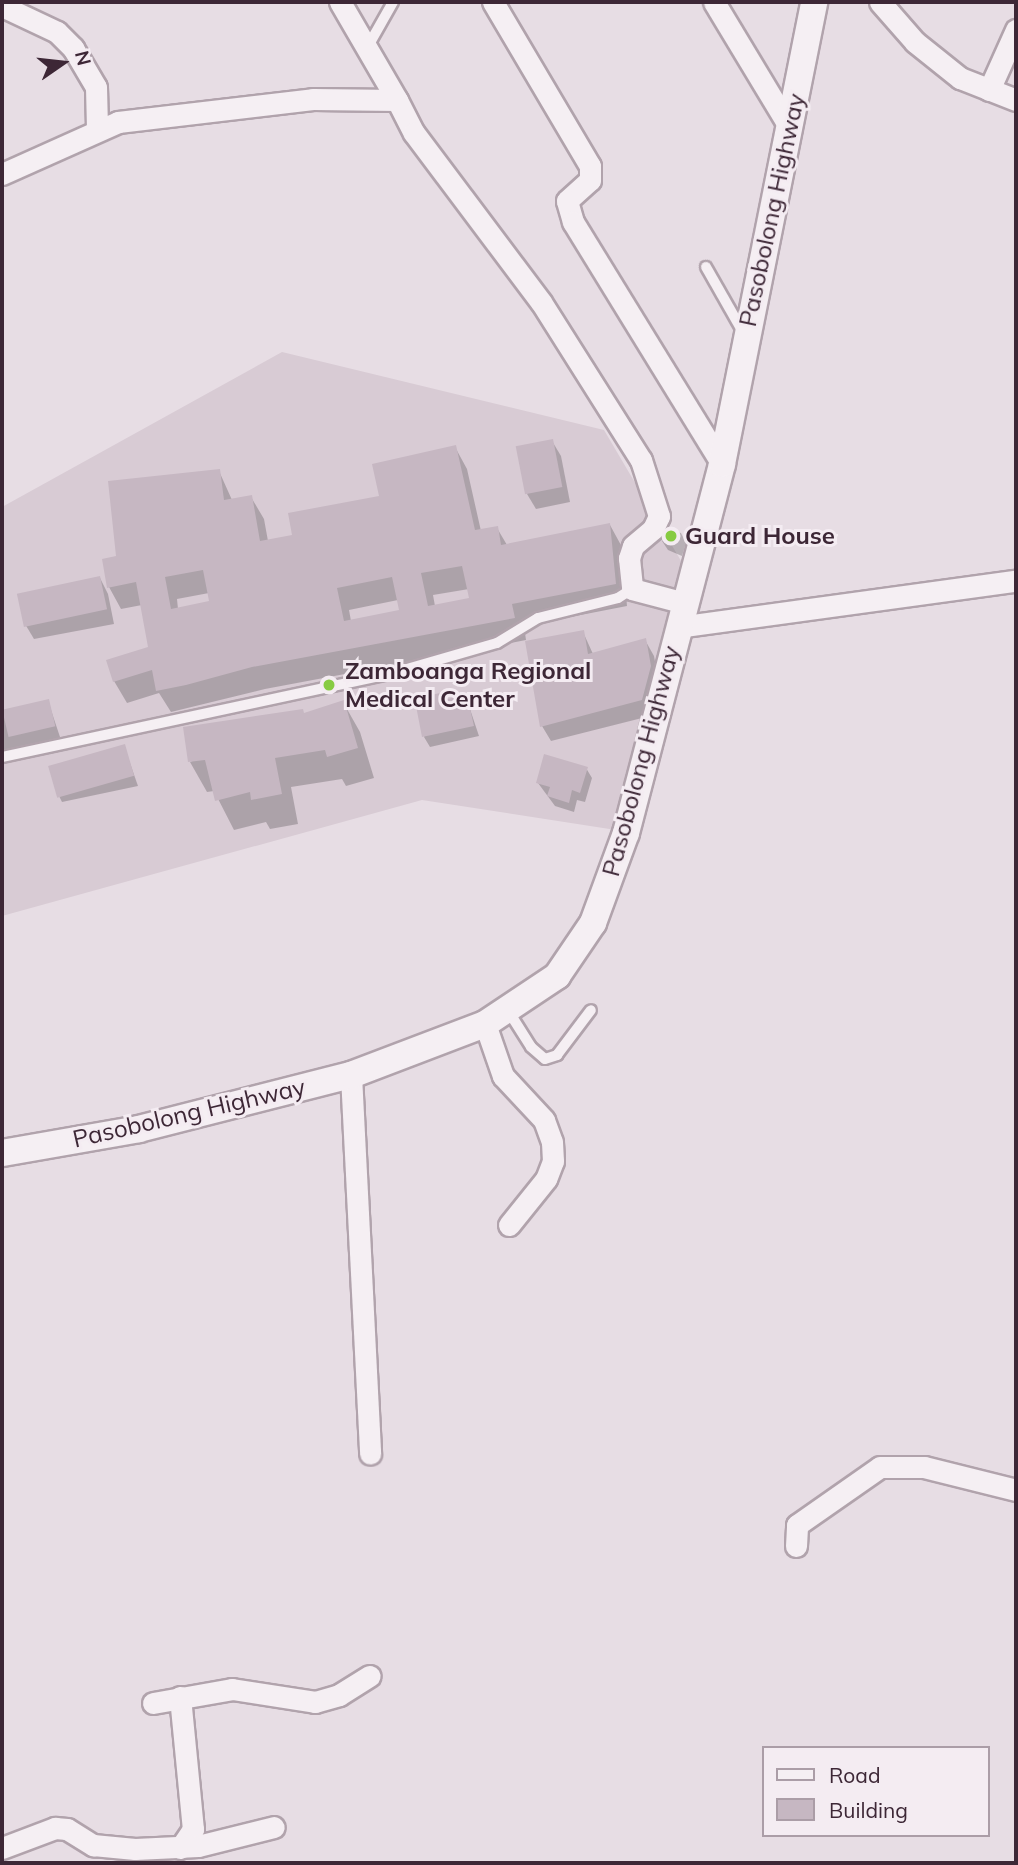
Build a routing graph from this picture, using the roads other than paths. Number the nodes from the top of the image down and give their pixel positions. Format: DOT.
graph roads {
  1 [pos="340,2"];
  2 [pos="393,2"];
  3 [pos="493,2"];
  4 [pos="714,2"];
  5 [pos="814,2"];
  6 [pos="880,2"];
  7 [pos="2,6"];
  8 [pos="1016,30"];
  9 [pos="366,48"];
  10 [pos="989,90"];
  11 [pos="397,100"];
  12 [pos="1016,100"];
  13 [pos="97,127"];
  14 [pos="790,128"];
  15 [pos="2,174"];
  16 [pos="706,267"];
  17 [pos="745,334"];
  18 [pos="722,464"];
  19 [pos="1016,581"];
  20 [pos="632,589"];
  21 [pos="681,615"];
  22 [pos="2,757"];
  23 [pos="591,1010"];
  24 [pos="509,1012"];
  25 [pos="485,1024"];
  26 [pos="351,1075"];
  27 [pos="2,1153"];
  28 [pos="509,1225"];
  29 [pos="370,1454"];
  30 [pos="1016,1490"];
  31 [pos="796,1546"];
  32 [pos="370,1676"];
  33 [pos="180,1697"];
  34 [pos="153,1703"];
  35 [pos="274,1827"];
  36 [pos="2,1848"];
  37 [pos="180,1848"];
  1 -- 9 [label="street"];
  2 -- 9 [label="lane"];
  3 -- 18 [label="street"];
  4 -- 14 [label="street"];
  5 -- 14 [label="street, Pasobolong Highway"];
  6 -- 10 [label="street"];
  7 -- 13 [label="street"];
  8 -- 10 [label="street"];
  9 -- 11 [label="street"];
  10 -- 12 [label="street"];
  11 -- 13 [label="street"];
  11 -- 20 [label="street"];
  13 -- 15 [label="street"];
  14 -- 17 [label="street, Pasobolong Highway"];
  16 -- 17 [label="lane"];
  17 -- 18 [label="street, Pasobolong Highway"];
  18 -- 21 [label="street, Pasobolong Highway"];
  19 -- 21 [label="street"];
  20 -- 21 [label="street"];
  20 -- 22 [label="lane"];
  21 -- 24 [label="street, Pasobolong Highway"];
  23 -- 24 [label="lane"];
  24 -- 25 [label="street, Pasobolong Highway"];
  25 -- 26 [label="street, Pasobolong Highway"];
  25 -- 28 [label="street"];
  26 -- 27 [label="street, Pasobolong Highway"];
  26 -- 29 [label="street"];
  30 -- 31 [label="street"];
  32 -- 33 [label="street"];
  33 -- 34 [label="street"];
  33 -- 37 [label="street"];
  35 -- 37 [label="street"];
  36 -- 37 [label="street"];
}
